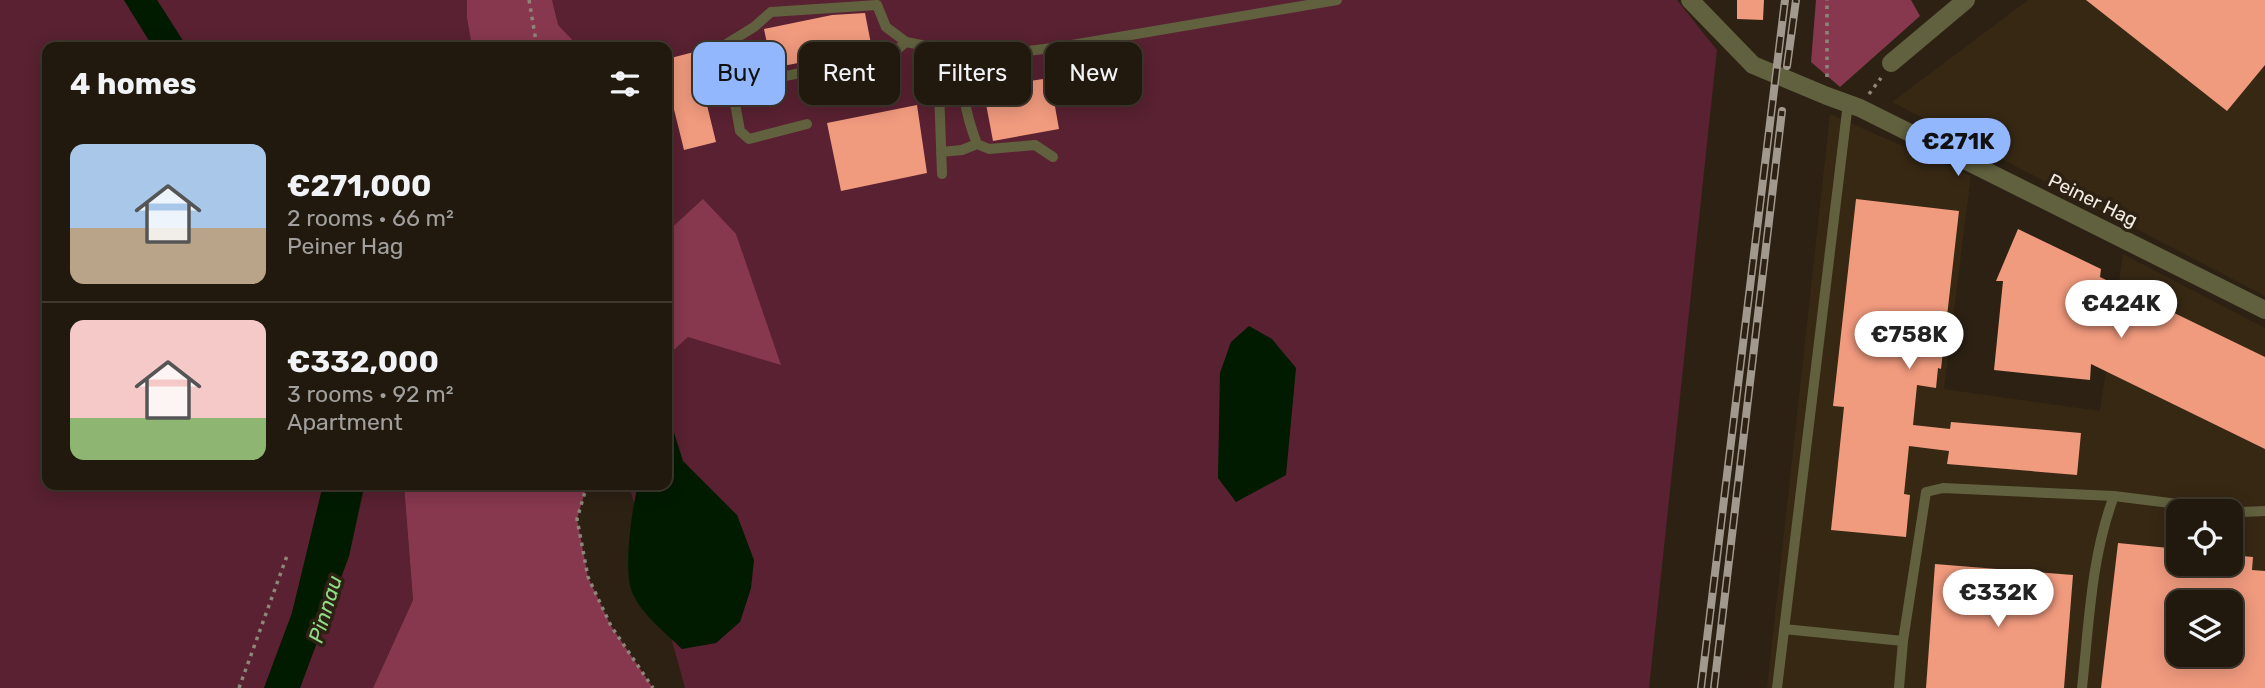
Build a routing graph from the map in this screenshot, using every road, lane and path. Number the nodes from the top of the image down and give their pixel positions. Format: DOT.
graph roads {
  1 [pos="528,0"];
  2 [pos="1337,0"];
  3 [pos="1690,0"];
  4 [pos="1827,0"];
  5 [pos="1966,0"];
  6 [pos="536,42"];
  7 [pos="730,42"];
  8 [pos="906,42"];
  9 [pos="914,44"];
  10 [pos="1031,51"];
  11 [pos="1891,63"];
  12 [pos="785,76"];
  13 [pos="1827,96"];
  14 [pos="735,105"];
  15 [pos="941,105"];
  16 [pos="965,105"];
  17 [pos="1854,106"];
  18 [pos="807,124"];
  19 [pos="977,144"];
  20 [pos="941,152"];
  21 [pos="1053,156"];
  22 [pos="942,174"];
  23 [pos="2265,310"];
  24 [pos="586,490"];
  25 [pos="2114,496"];
  26 [pos="2265,511"];
  27 [pos="288,553"];
  28 [pos="1784,629"];
  29 [pos="1903,641"];
  30 [pos="239,688"];
  31 [pos="653,688"];
  32 [pos="1777,688"];
  33 [pos="1899,688"];
  34 [pos="2082,688"];
  1 -- 6 [label="path"];
  2 -- 10 [label="lane"];
  3 -- 13 [label="street, Peiner Hag"];
  4 -- 13 [label="path"];
  5 -- 11 [label="street"];
  7 -- 8 [label="lane"];
  8 -- 9 [label="lane"];
  8 -- 12 [label="lane"];
  11 -- 17 [label="path"];
  13 -- 17 [label="street, Peiner Hag"];
  14 -- 18 [label="lane"];
  15 -- 20 [label="lane"];
  16 -- 19 [label="lane"];
  17 -- 23 [label="street, Peiner Hag"];
  17 -- 28 [label="lane"];
  19 -- 20 [label="lane"];
  19 -- 21 [label="lane"];
  20 -- 22 [label="lane"];
  24 -- 31 [label="path"];
  25 -- 26 [label="lane"];
  25 -- 29 [label="lane"];
  25 -- 34 [label="lane"];
  27 -- 30 [label="path"];
  28 -- 29 [label="lane"];
  28 -- 32 [label="lane"];
  29 -- 33 [label="lane"];
}
